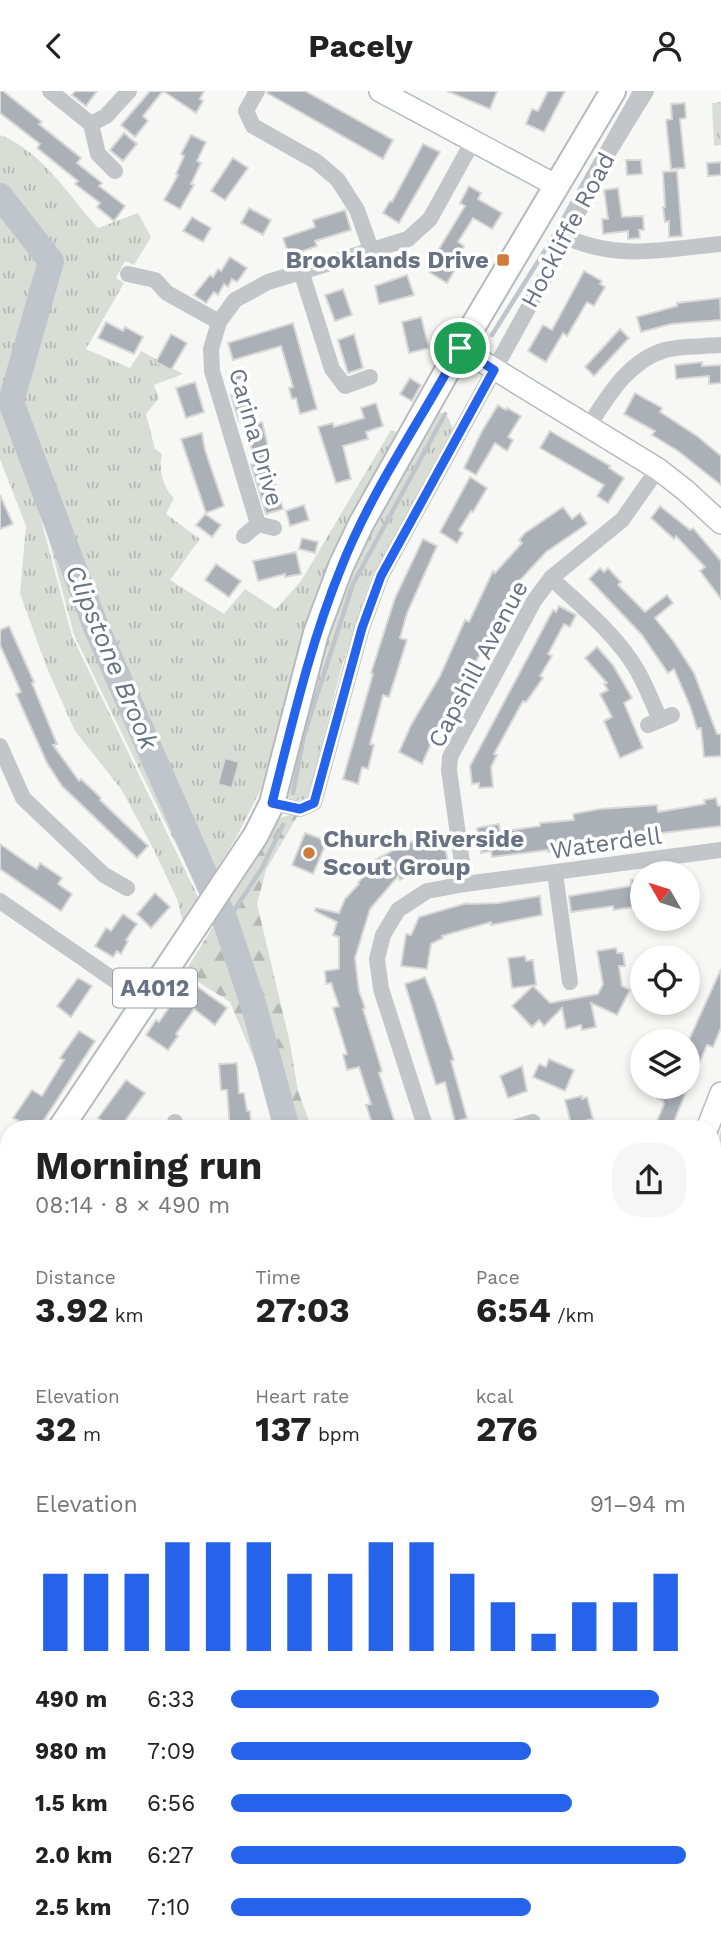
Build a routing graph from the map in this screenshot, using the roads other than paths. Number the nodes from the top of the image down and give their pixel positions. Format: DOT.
graph roads {
  1 [pos="51,91"];
  2 [pos="129,91"];
  3 [pos="257,91"];
  4 [pos="380,91"];
  5 [pos="613,91"];
  6 [pos="646,91"];
  7 [pos="91,124"];
  8 [pos="473,141"];
  9 [pos="115,171"];
  10 [pos="557,186"];
  11 [pos="566,237"];
  12 [pos="721,244"];
  13 [pos="372,252"];
  14 [pos="128,274"];
  15 [pos="302,274"];
  16 [pos="219,322"];
  17 [pos="721,345"];
  18 [pos="460,348"];
  19 [pos="494,370"];
  20 [pos="370,377"];
  21 [pos="588,427"];
  22 [pos="658,469"];
  23 [pos="721,523"];
  24 [pos="244,536"];
  25 [pos="551,578"];
  26 [pos="660,720"];
  27 [pos="0,746"];
  28 [pos="272,803"];
  29 [pos="721,850"];
  30 [pos="555,873"];
  31 [pos="465,884"];
  32 [pos="127,888"];
  33 [pos="0,901"];
  34 [pos="570,982"];
  35 [pos="146,1002"];
  36 [pos="721,1093"];
  37 [pos="66,1120"];
  38 [pos="423,1120"];
  39 [pos="710,1120"];
  1 -- 7 [label="street"];
  2 -- 7 [label="street"];
  3 -- 13 [label="street"];
  4 -- 8 [label="street"];
  5 -- 10 [label="main road, Hockliffe Road / A4012"];
  6 -- 11 [label="street, Hockliffe Road"];
  7 -- 9 [label="street"];
  8 -- 10 [label="street"];
  8 -- 13 [label="street, Carina Drive"];
  10 -- 18 [label="main road, Hockliffe Road / A4012"];
  11 -- 12 [label="street"];
  11 -- 19 [label="street, Hockliffe Road"];
  13 -- 15 [label="street, Carina Drive"];
  14 -- 16 [label="street"];
  15 -- 16 [label="street, Carina Drive"];
  15 -- 20 [label="street"];
  16 -- 24 [label="street, Carina Drive"];
  17 -- 21 [label="street"];
  18 -- 19 [label="street"];
  18 -- 28 [label="main road, Hockliffe Road / A4012"];
  19 -- 21 [label="street"];
  19 -- 28 [label="street, Hockliffe Road"];
  21 -- 22 [label="street"];
  22 -- 23 [label="street"];
  22 -- 25 [label="street, Capshill Avenue"];
  25 -- 26 [label="street"];
  25 -- 31 [label="street, Capshill Avenue"];
  27 -- 32 [label="street"];
  28 -- 35 [label="main road, Hockliffe Road / A4012"];
  29 -- 30 [label="street, Waterdell"];
  30 -- 31 [label="street, Waterdell"];
  30 -- 34 [label="street"];
  31 -- 38 [label="street, Waterdell"];
  33 -- 35 [label="street"];
  35 -- 37 [label="main road, Hockliffe Road / A4012"];
  36 -- 39 [label="street"];
}
